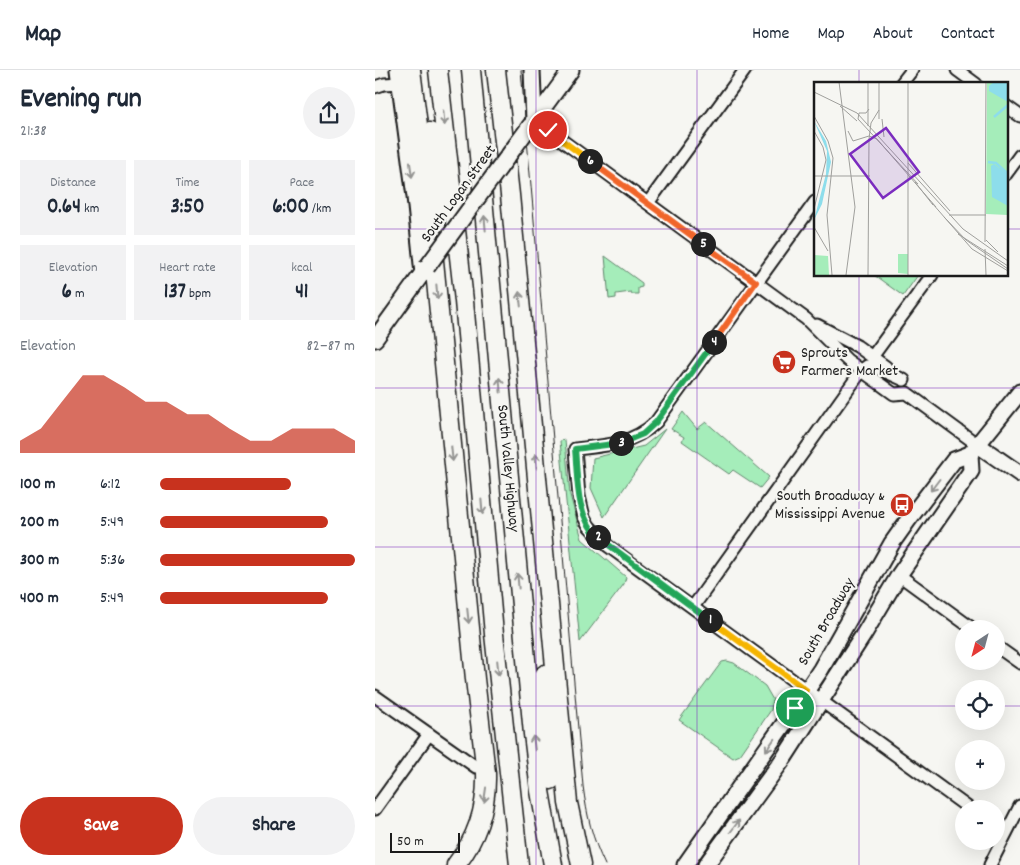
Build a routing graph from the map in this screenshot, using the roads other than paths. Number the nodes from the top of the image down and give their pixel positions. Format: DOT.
graph roads {
  1 [pos="422,70"];
  2 [pos="438,70"];
  3 [pos="471,70"];
  4 [pos="496,70"];
  5 [pos="502,70"];
  6 [pos="532,70"];
  7 [pos="571,70"];
  8 [pos="745,70"];
  9 [pos="911,70"];
  10 [pos="957,70"];
  11 [pos="403,74"];
  12 [pos="902,82"];
  13 [pos="973,82"];
  14 [pos="375,88"];
  15 [pos="1007,107"];
  16 [pos="1020,116"];
  17 [pos="532,123"];
  18 [pos="1020,155"];
  19 [pos="1007,173"];
  20 [pos="510,195"];
  21 [pos="648,203"];
  22 [pos="814,203"];
  23 [pos="425,270"];
  24 [pos="931,276"];
  25 [pos="756,282"];
  26 [pos="463,301"];
  27 [pos="807,319"];
  28 [pos="375,339"];
  29 [pos="872,357"];
  30 [pos="862,370"];
  31 [pos="904,380"];
  32 [pos="1020,392"];
  33 [pos="907,394"];
  34 [pos="974,449"];
  35 [pos="1020,474"];
  36 [pos="541,509"];
  37 [pos="899,575"];
  38 [pos="693,608"];
  39 [pos="961,620"];
  40 [pos="1005,652"];
  41 [pos="1020,663"];
  42 [pos="806,690"];
  43 [pos="375,696"];
  44 [pos="821,701"];
  45 [pos="429,734"];
  46 [pos="476,767"];
  47 [pos="957,800"];
  48 [pos="1020,806"];
  49 [pos="375,809"];
  50 [pos="1005,826"];
  51 [pos="995,850"];
  52 [pos="456,865"];
  53 [pos="519,865"];
  54 [pos="553,865"];
  55 [pos="559,865"];
  56 [pos="581,865"];
  57 [pos="685,865"];
  58 [pos="706,865"];
  59 [pos="990,865"];
  1 -- 26 [label="highway"];
  2 -- 26 [label="highway, South Valley Highway, one-way"];
  54 -- 3 [label="highway, South Valley Highway, one-way"];
  4 -- 20 [label="highway"];
  5 -- 20 [label="highway"];
  6 -- 17 [label="main road"];
  7 -- 17 [label="main road, South Logan Street"];
  8 -- 21 [label="street"];
  9 -- 12 [label="street"];
  10 -- 13 [label="street"];
  11 -- 14 [label="street"];
  11 -- 23 [label="main road, one-way"];
  11 -- 52 [label="highway, one-way"];
  15 -- 16 [label="street"];
  17 -- 21 [label="street"];
  17 -- 23 [label="main road, South Logan Street, bridge"];
  18 -- 19 [label="street"];
  36 -- 20 [label="highway, one-way"];
  21 -- 25 [label="street"];
  22 -- 25 [label="street"];
  23 -- 28 [label="main road, South Logan Street"];
  24 -- 29 [label="street"];
  25 -- 27 [label="street"];
  25 -- 38 [label="street"];
  26 -- 53 [label="highway, South Valley Highway, one-way"];
  27 -- 29 [label="street"];
  27 -- 30 [label="street"];
  29 -- 31 [label="street"];
  30 -- 31 [label="street"];
  30 -- 33 [label="street"];
  30 -- 38 [label="street"];
  31 -- 33 [label="street"];
  32 -- 34 [label="main road, South Broadway"];
  33 -- 34 [label="street"];
  34 -- 35 [label="main road"];
  34 -- 37 [label="main road, South Broadway"];
  34 -- 42 [label="main road, South Broadway, one-way"];
  36 -- 55 [label="highway"];
  36 -- 56 [label="highway"];
  37 -- 39 [label="street"];
  37 -- 44 [label="main road, South Broadway"];
  38 -- 42 [label="street"];
  40 -- 41 [label="street"];
  42 -- 44 [label="street"];
  42 -- 57 [label="main road, South Broadway, one-way"];
  43 -- 45 [label="street"];
  44 -- 47 [label="street"];
  58 -- 44 [label="main road, South Broadway, one-way"];
  45 -- 46 [label="street"];
  45 -- 49 [label="street"];
  48 -- 50 [label="street"];
  51 -- 59 [label="street"];
}
